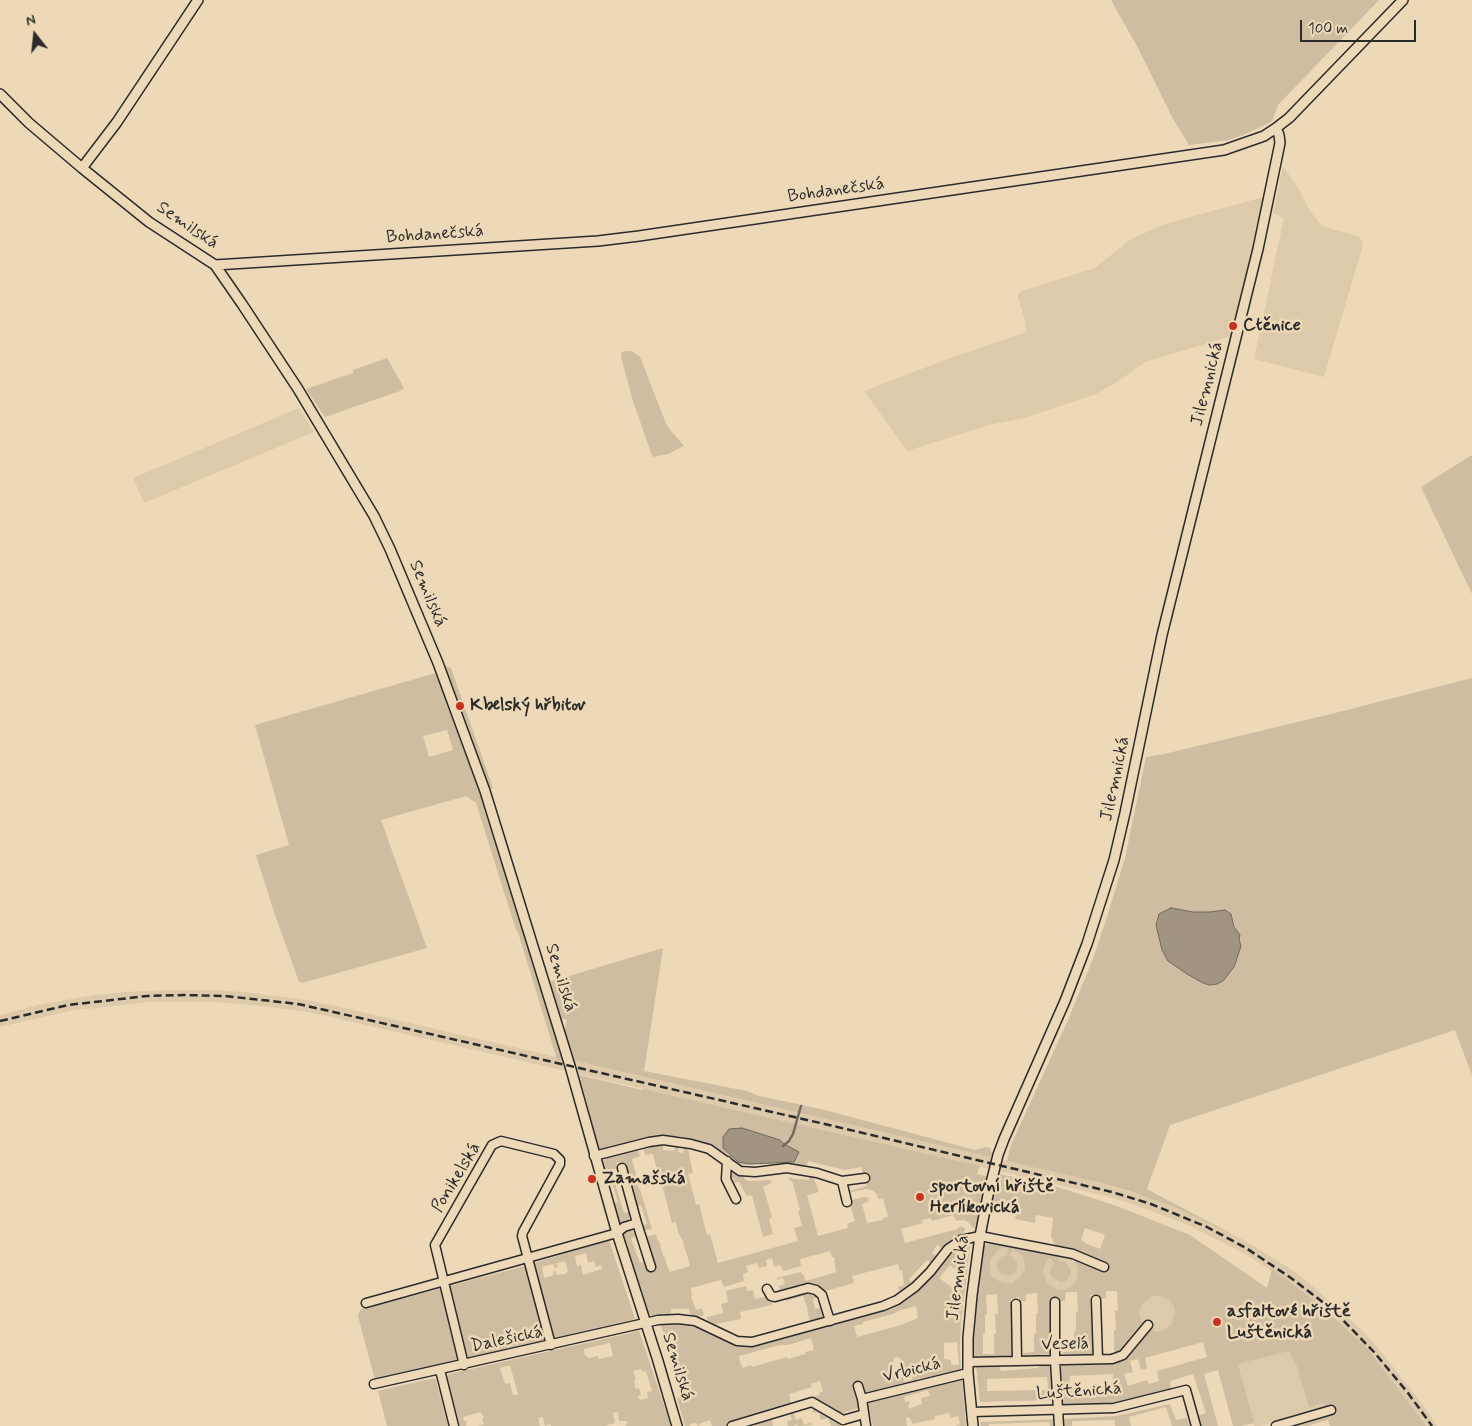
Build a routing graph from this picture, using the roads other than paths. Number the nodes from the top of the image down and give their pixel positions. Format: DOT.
graph roads {
  1 [pos="198,0"];
  2 [pos="1403,0"];
  3 [pos="0,94"];
  4 [pos="1276,128"];
  5 [pos="82,168"];
  6 [pos="215,265"];
  7 [pos="594,1156"];
  8 [pos="727,1162"];
  9 [pos="622,1168"];
  10 [pos="865,1178"];
  11 [pos="842,1181"];
  12 [pos="736,1199"];
  13 [pos="847,1202"];
  14 [pos="637,1223"];
  15 [pos="616,1233"];
  16 [pos="980,1236"];
  17 [pos="529,1258"];
  18 [pos="1104,1267"];
  19 [pos="651,1268"];
  20 [pos="443,1282"];
  21 [pos="767,1289"];
  22 [pos="1096,1300"];
  23 [pos="1055,1302"];
  24 [pos="366,1303"];
  25 [pos="1016,1304"];
  26 [pos="830,1321"];
  27 [pos="646,1324"];
  28 [pos="1148,1325"];
  29 [pos="551,1345"];
  30 [pos="1098,1359"];
  31 [pos="1017,1360"];
  32 [pos="1055,1360"];
  33 [pos="968,1362"];
  34 [pos="464,1365"];
  35 [pos="440,1370"];
  36 [pos="968,1373"];
  37 [pos="374,1384"];
  38 [pos="858,1386"];
  39 [pos="862,1399"];
  40 [pos="1058,1410"];
  41 [pos="1331,1410"];
  42 [pos="972,1412"];
  43 [pos="864,1414"];
  44 [pos="844,1423"];
  45 [pos="454,1426"];
  46 [pos="677,1426"];
  47 [pos="732,1426"];
  48 [pos="866,1426"];
  49 [pos="973,1426"];
  50 [pos="1059,1426"];
  51 [pos="1196,1426"];
  52 [pos="1276,1426"];
  1 -- 5 [label="street"];
  2 -- 4 [label="street, Bohdanečská"];
  3 -- 5 [label="street, Semilská"];
  4 -- 6 [label="street, Bohdanečská"];
  4 -- 16 [label="street, Jilemnická"];
  5 -- 6 [label="street, Semilská"];
  6 -- 7 [label="street, Semilská"];
  7 -- 8 [label="street"];
  7 -- 15 [label="street, Semilská"];
  8 -- 11 [label="street"];
  8 -- 12 [label="street"];
  9 -- 14 [label="street"];
  10 -- 11 [label="street"];
  11 -- 13 [label="street"];
  14 -- 15 [label="street"];
  14 -- 19 [label="street"];
  15 -- 17 [label="street"];
  15 -- 27 [label="street, Semilská"];
  16 -- 18 [label="street"];
  16 -- 26 [label="street, Dalešická"];
  16 -- 33 [label="street, Jilemnická"];
  17 -- 20 [label="street"];
  17 -- 20 [label="street, Ponikelská"];
  17 -- 29 [label="street"];
  20 -- 24 [label="street"];
  20 -- 34 [label="street"];
  21 -- 26 [label="street"];
  22 -- 30 [label="street"];
  23 -- 32 [label="street"];
  25 -- 31 [label="street"];
  26 -- 27 [label="street, Dalešická"];
  27 -- 29 [label="street, Dalešická"];
  27 -- 46 [label="street, Semilská"];
  28 -- 30 [label="street, Veselá"];
  29 -- 34 [label="street, Dalešická"];
  30 -- 32 [label="street, Veselá"];
  31 -- 32 [label="street, Veselá"];
  31 -- 33 [label="street, Veselá"];
  32 -- 40 [label="street"];
  33 -- 36 [label="street, Jilemnická"];
  34 -- 35 [label="street, Dalešická"];
  35 -- 37 [label="street, Dalešická"];
  35 -- 45 [label="street"];
  36 -- 39 [label="street, Vrbická"];
  36 -- 42 [label="street, Jilemnická"];
  38 -- 39 [label="street, Vrbická"];
  39 -- 43 [label="street, Vrbická"];
  40 -- 42 [label="street, Luštěnická"];
  40 -- 50 [label="street"];
  40 -- 51 [label="street, Luštěnická"];
  41 -- 52 [label="street"];
  42 -- 49 [label="street, Jilemnická"];
  43 -- 44 [label="street"];
  43 -- 48 [label="street, Vrbická"];
  44 -- 47 [label="street"];
}
